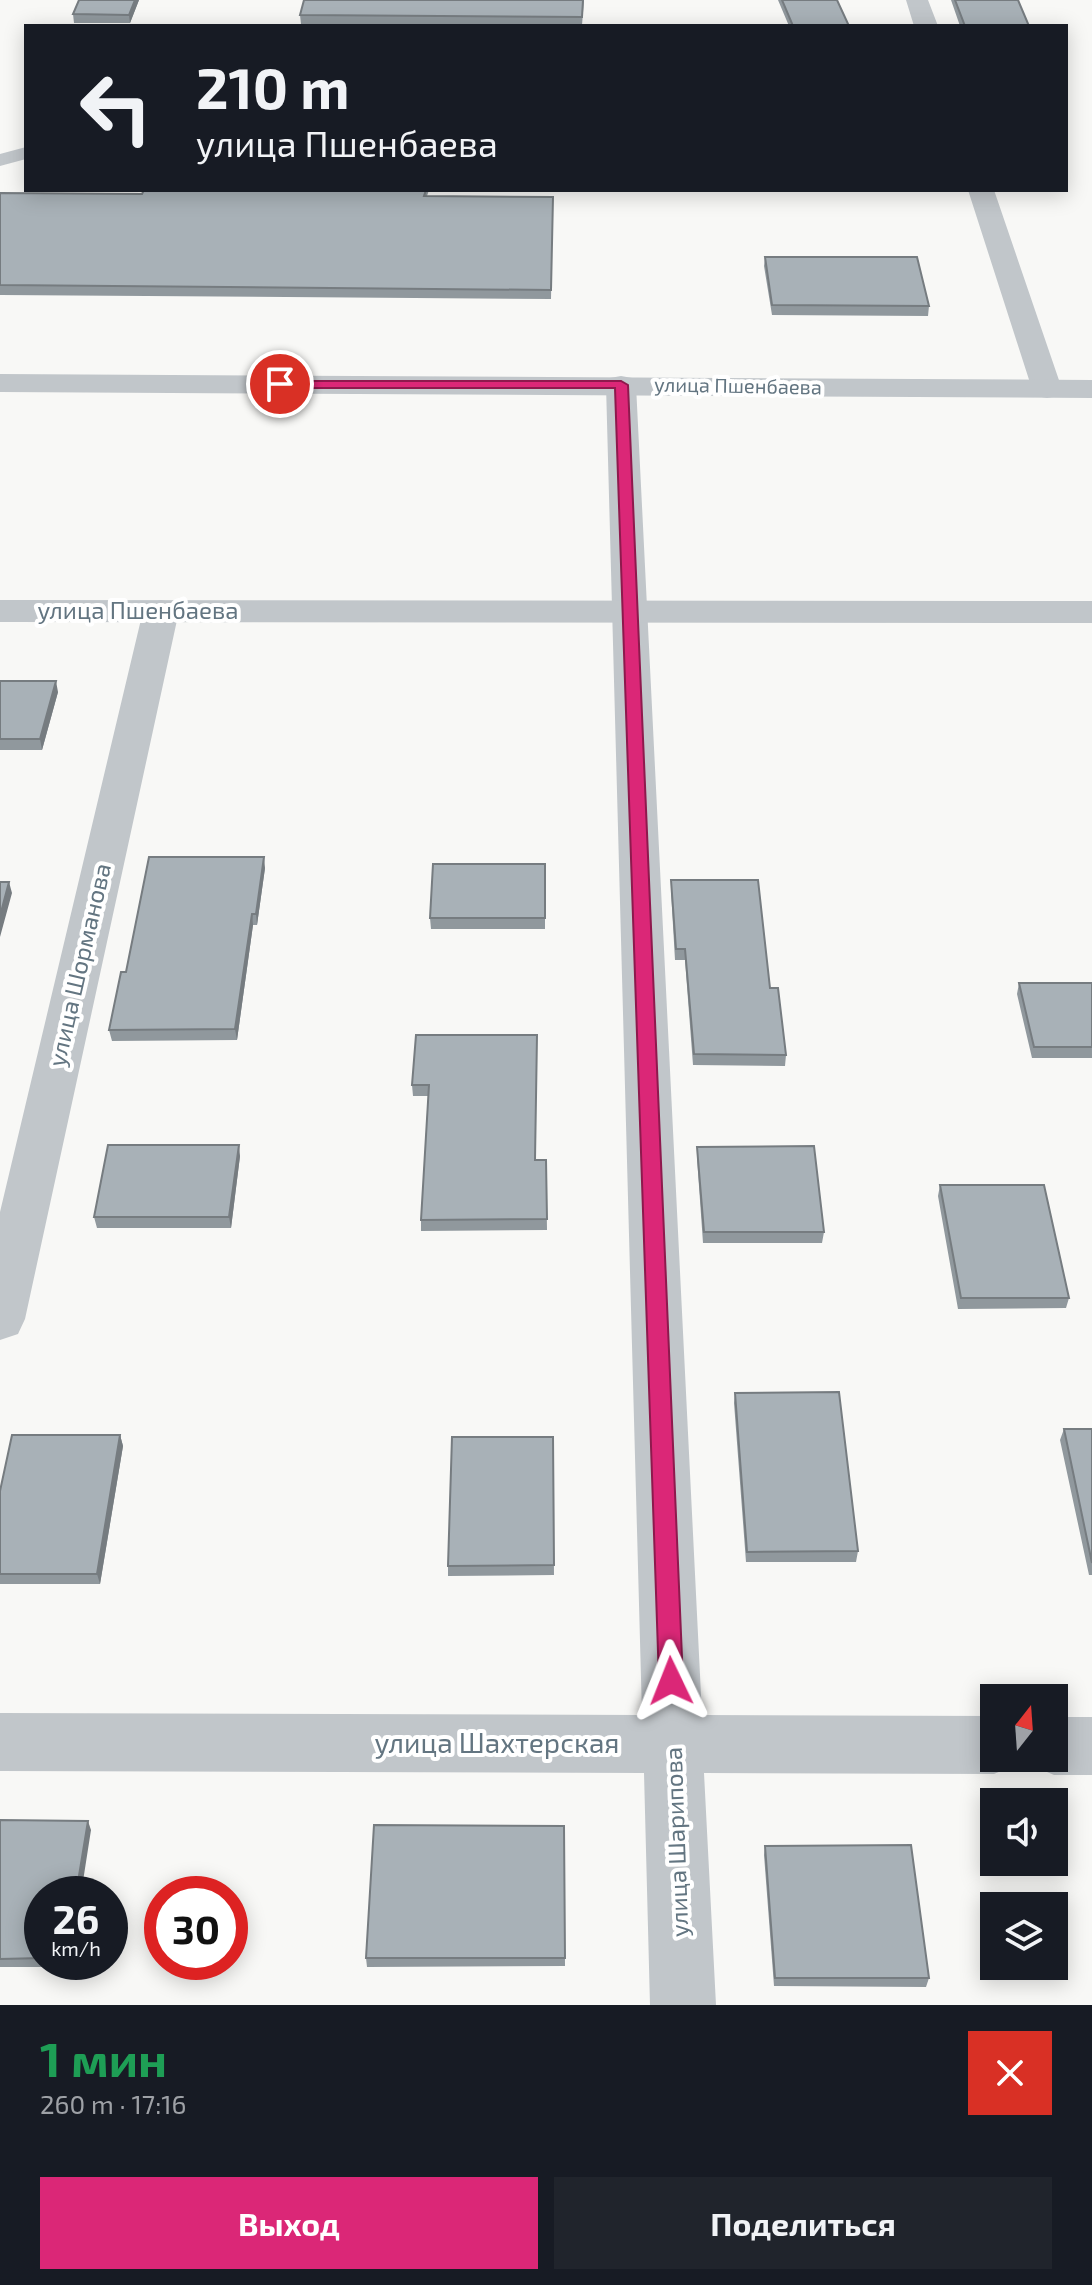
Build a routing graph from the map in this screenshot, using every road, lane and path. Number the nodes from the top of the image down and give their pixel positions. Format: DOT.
graph roads {
  1 [pos="917,0"];
  2 [pos="925,24"];
  3 [pos="24,154"];
  4 [pos="0,160"];
  5 [pos="982,192"];
  6 [pos="0,383"];
  7 [pos="621,385"];
  8 [pos="1047,389"];
  9 [pos="1092,389"];
  10 [pos="0,611"];
  11 [pos="161,611"];
  12 [pos="629,611"];
  13 [pos="1092,612"];
  14 [pos="0,1319"];
  15 [pos="0,1742"];
  16 [pos="673,1744"];
  17 [pos="980,1745"];
  18 [pos="1068,1746"];
  19 [pos="1092,1746"];
  20 [pos="683,2005"];
  1 -- 2 [label="street"];
  3 -- 4 [label="lane"];
  5 -- 8 [label="street"];
  6 -- 7 [label="street, улица Пшенбаева"];
  7 -- 8 [label="street, улица Пшенбаева"];
  7 -- 12 [label="street, улица Шарипова"];
  8 -- 9 [label="street, улица Пшенбаева"];
  10 -- 11 [label="street, улица Пшенбаева"];
  11 -- 12 [label="street, улица Пшенбаева"];
  11 -- 14 [label="street, улица Шорманова"];
  12 -- 13 [label="street, улица Пшенбаева"];
  12 -- 16 [label="street, улица Шарипова"];
  15 -- 16 [label="street, улица Шахтерская"];
  16 -- 17 [label="street, улица Шахтерская"];
  16 -- 20 [label="street, улица Шарипова"];
  18 -- 19 [label="street"];
}
